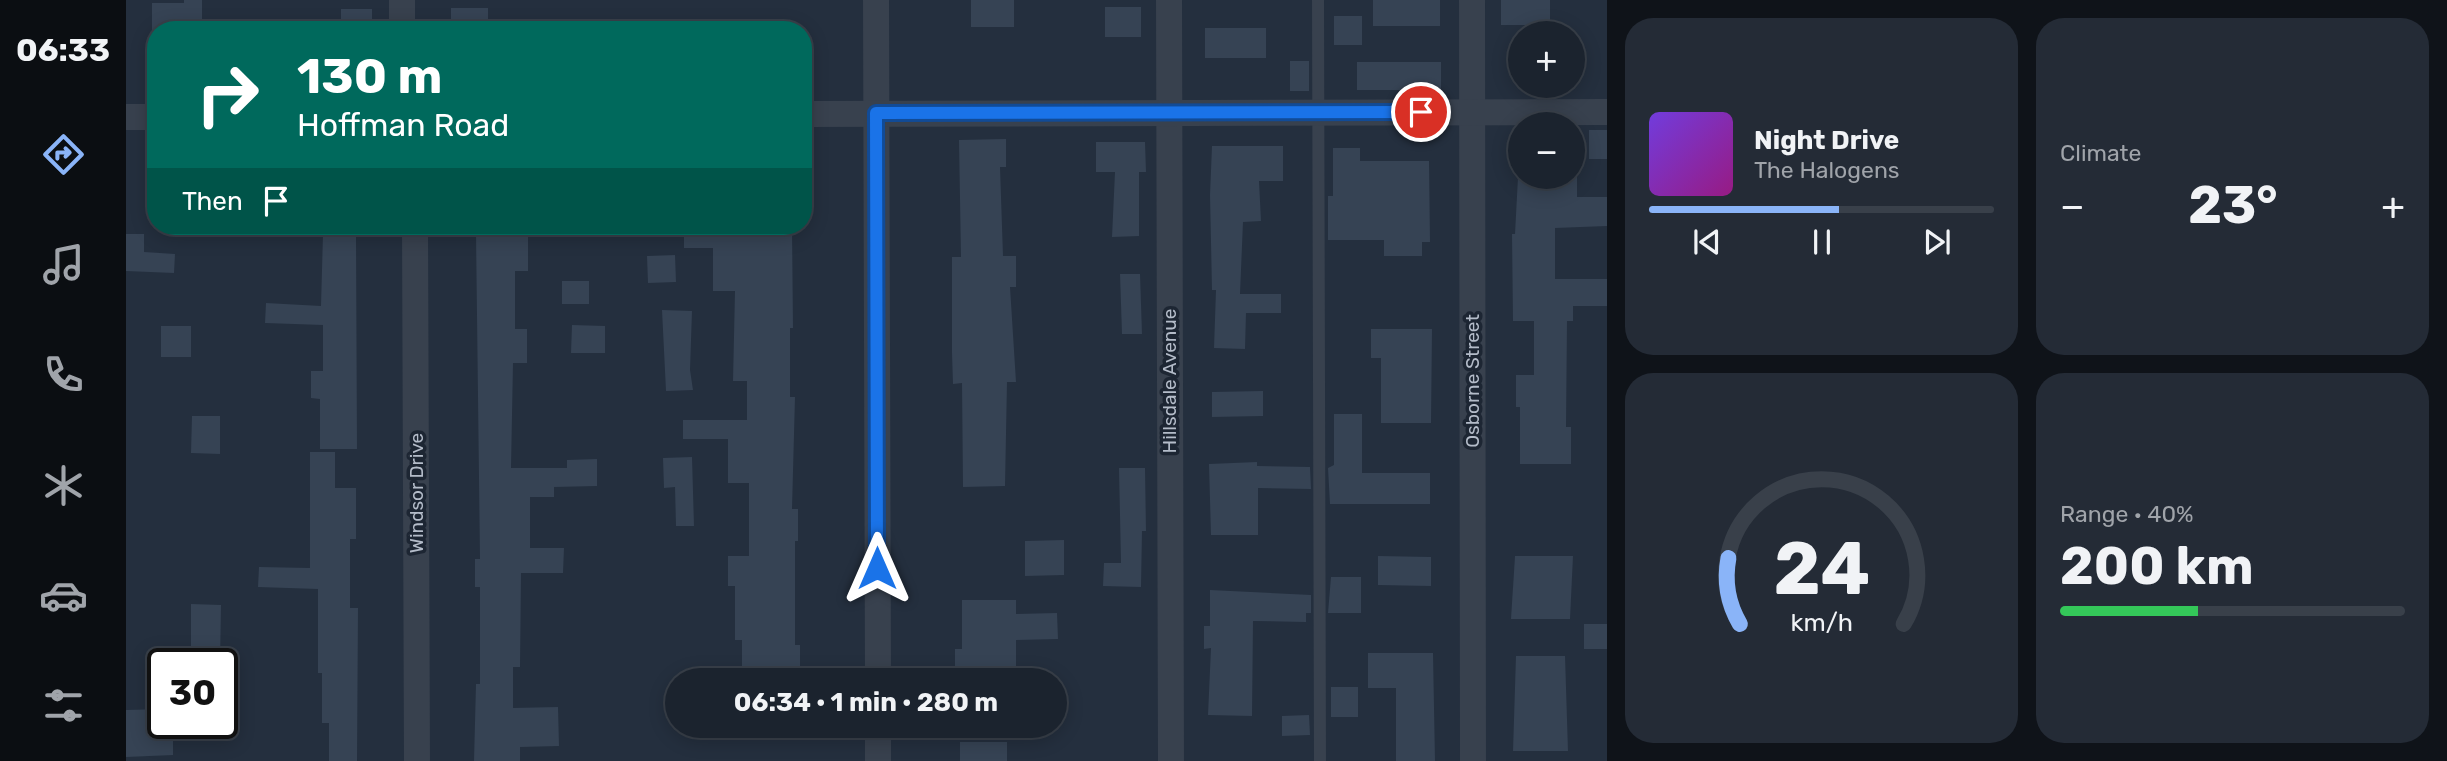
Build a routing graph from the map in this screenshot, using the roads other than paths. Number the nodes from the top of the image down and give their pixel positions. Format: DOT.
graph roads {
  1 [pos="402,0"];
  2 [pos="876,0"];
  3 [pos="1169,0"];
  4 [pos="1318,0"];
  5 [pos="1472,0"];
  6 [pos="402,21"];
  7 [pos="1472,111"];
  8 [pos="1607,112"];
  9 [pos="876,113"];
  10 [pos="1318,113"];
  11 [pos="812,114"];
  12 [pos="1169,114"];
  13 [pos="126,117"];
  14 [pos="147,117"];
  15 [pos="415,235"];
  16 [pos="878,668"];
  17 [pos="878,738"];
  18 [pos="417,761"];
  19 [pos="878,761"];
  20 [pos="1171,761"];
  21 [pos="1320,761"];
  22 [pos="1473,761"];
  1 -- 6 [label="street"];
  2 -- 9 [label="street"];
  3 -- 12 [label="street, Hillsdale Avenue"];
  4 -- 10 [label="lane"];
  5 -- 7 [label="street, Osborne Street"];
  7 -- 8 [label="street"];
  7 -- 10 [label="street"];
  7 -- 22 [label="street, Osborne Street"];
  9 -- 11 [label="street"];
  9 -- 12 [label="street"];
  9 -- 16 [label="street"];
  10 -- 12 [label="street"];
  10 -- 21 [label="lane"];
  12 -- 20 [label="street, Hillsdale Avenue"];
  13 -- 14 [label="street"];
  15 -- 18 [label="street, Windsor Drive"];
  17 -- 19 [label="street"];
}
